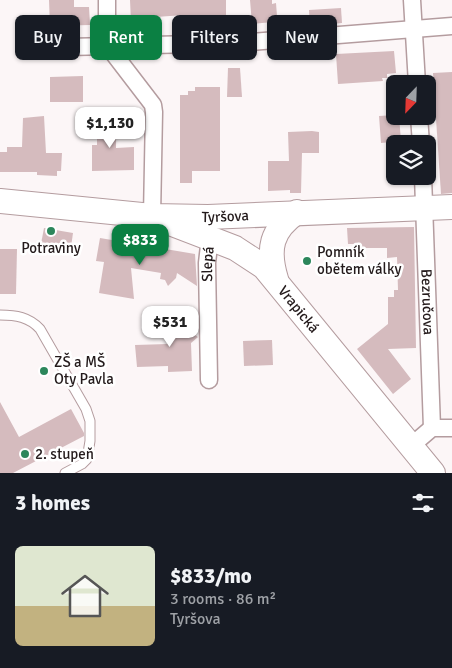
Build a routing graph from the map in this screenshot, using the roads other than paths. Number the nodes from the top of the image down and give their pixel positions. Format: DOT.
graph roads {
  1 [pos="107,0"];
  2 [pos="412,0"];
  3 [pos="107,15"];
  4 [pos="452,26"];
  5 [pos="414,30"];
  6 [pos="162,44"];
  7 [pos="118,60"];
  8 [pos="416,75"];
  9 [pos="424,185"];
  10 [pos="0,202"];
  11 [pos="452,207"];
  12 [pos="425,208"];
  13 [pos="297,212"];
  14 [pos="152,216"];
  15 [pos="210,237"];
  16 [pos="276,279"];
  17 [pos="0,315"];
  18 [pos="209,380"];
  19 [pos="432,428"];
  20 [pos="452,428"];
  21 [pos="411,446"];
  22 [pos="65,473"];
  23 [pos="433,473"];
  1 -- 3 [label="street"];
  2 -- 5 [label="street"];
  4 -- 5 [label="street"];
  5 -- 6 [label="street"];
  5 -- 8 [label="street"];
  7 -- 14 [label="street"];
  9 -- 12 [label="street, Bezručova"];
  10 -- 14 [label="street, Tyršova"];
  11 -- 12 [label="street, Tyršova"];
  12 -- 13 [label="street, Tyršova"];
  12 -- 19 [label="street, Bezručova"];
  13 -- 14 [label="street, Tyršova"];
  13 -- 16 [label="street"];
  14 -- 15 [label="street, Vrapická"];
  15 -- 16 [label="street, Vrapická"];
  15 -- 18 [label="street, Slepá"];
  16 -- 21 [label="street, Vrapická"];
  17 -- 22 [label="lane"];
  19 -- 20 [label="street"];
  19 -- 21 [label="street"];
  21 -- 23 [label="street, Vrapická"];
}
